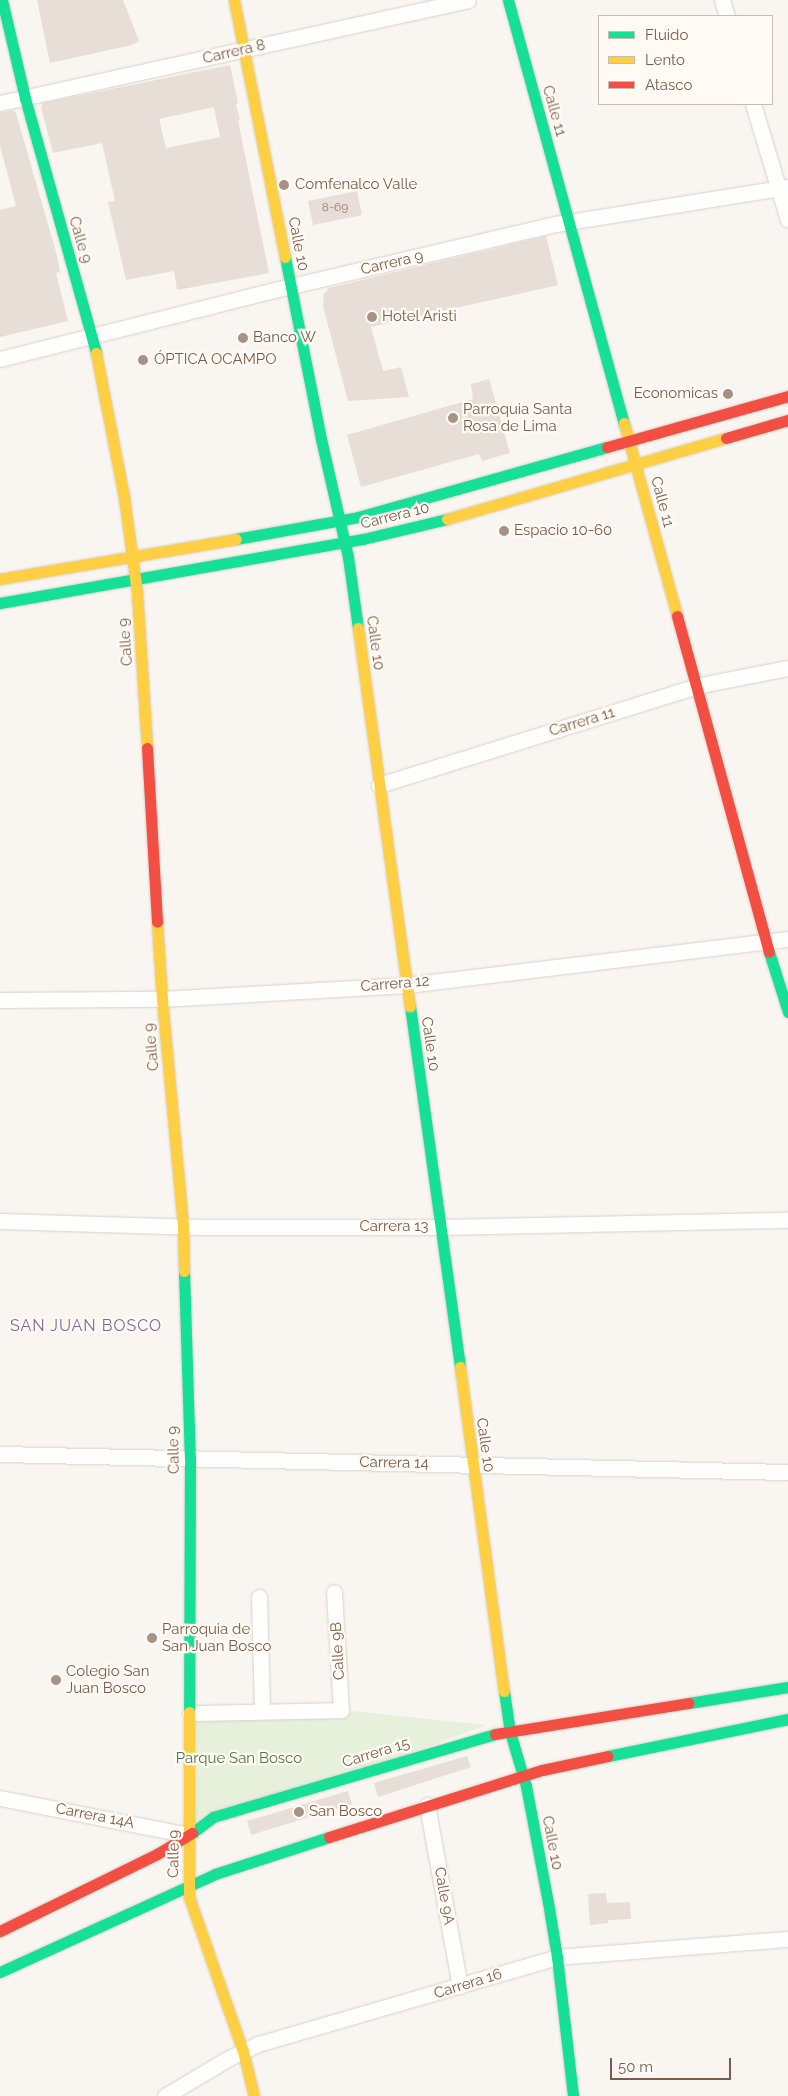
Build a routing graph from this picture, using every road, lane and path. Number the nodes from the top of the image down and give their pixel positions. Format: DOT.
graph roads {
  1 [pos="2,0"];
  2 [pos="234,0"];
  3 [pos="468,0"];
  4 [pos="508,0"];
  5 [pos="722,0"];
  6 [pos="727,15"];
  7 [pos="244,51"];
  8 [pos="25,98"];
  9 [pos="0,103"];
  10 [pos="753,105"];
  11 [pos="783,188"];
  12 [pos="788,220"];
  13 [pos="570,222"];
  14 [pos="291,286"];
  15 [pos="92,335"];
  16 [pos="0,359"];
  17 [pos="788,396"];
  18 [pos="788,420"];
  19 [pos="629,440"];
  20 [pos="636,464"];
  21 [pos="340,520"];
  22 [pos="345,543"];
  23 [pos="132,558"];
  24 [pos="0,579"];
  25 [pos="136,581"];
  26 [pos="0,603"];
  27 [pos="788,668"];
  28 [pos="696,686"];
  29 [pos="379,785"];
  30 [pos="788,938"];
  31 [pos="766,941"];
  32 [pos="407,985"];
  33 [pos="162,999"];
  34 [pos="0,1000"];
  35 [pos="788,1012"];
  36 [pos="788,1220"];
  37 [pos="0,1221"];
  38 [pos="182,1227"];
  39 [pos="440,1227"];
  40 [pos="0,1454"];
  41 [pos="190,1458"];
  42 [pos="472,1465"];
  43 [pos="788,1472"];
  44 [pos="334,1592"];
  45 [pos="259,1597"];
  46 [pos="788,1687"];
  47 [pos="262,1711"];
  48 [pos="190,1713"];
  49 [pos="788,1720"];
  50 [pos="510,1732"];
  51 [pos="523,1775"];
  52 [pos="0,1798"];
  53 [pos="427,1805"];
  54 [pos="189,1835"];
  55 [pos="188,1886"];
  56 [pos="0,1931"];
  57 [pos="788,1939"];
  58 [pos="557,1957"];
  59 [pos="0,1972"];
  60 [pos="460,1986"];
  61 [pos="243,2051"];
  62 [pos="165,2096"];
  63 [pos="254,2096"];
  64 [pos="572,2096"];
  1 -- 8 [label="main road, Calle 9"];
  2 -- 7 [label="main road, Calle 10"];
  3 -- 7 [label="street, Carrera 8"];
  4 -- 13 [label="main road, Calle 11"];
  5 -- 6 [label="street"];
  7 -- 8 [label="street, Carrera 8"];
  7 -- 14 [label="main road, Calle 10"];
  8 -- 9 [label="street, Carrera 8"];
  8 -- 15 [label="main road, Calle 9"];
  10 -- 11 [label="street"];
  11 -- 12 [label="street"];
  11 -- 13 [label="street, Carrera 9"];
  13 -- 14 [label="street, Carrera 9"];
  13 -- 19 [label="main road, Calle 11"];
  14 -- 15 [label="street, Carrera 9"];
  14 -- 21 [label="main road, Calle 10"];
  15 -- 16 [label="street, Carrera 9"];
  15 -- 23 [label="main road, Calle 9"];
  17 -- 19 [label="main road, Carrera 10"];
  18 -- 20 [label="main road, Carrera 10"];
  19 -- 20 [label="main road, Calle 11"];
  19 -- 21 [label="main road, Carrera 10"];
  20 -- 22 [label="main road, Carrera 10"];
  20 -- 28 [label="main road, Calle 11"];
  21 -- 22 [label="main road, Calle 10"];
  21 -- 23 [label="main road, Carrera 10"];
  22 -- 25 [label="main road, Carrera 10"];
  22 -- 29 [label="main road, Calle 10"];
  23 -- 24 [label="main road, Carrera 10"];
  23 -- 25 [label="main road, Calle 9"];
  25 -- 26 [label="main road, Carrera 10"];
  25 -- 33 [label="main road, Calle 9"];
  27 -- 28 [label="street, Carrera 11"];
  28 -- 29 [label="street, Carrera 11"];
  28 -- 31 [label="main road, Calle 11"];
  29 -- 32 [label="main road, Calle 10"];
  30 -- 31 [label="street, Carrera 12"];
  31 -- 32 [label="street, Carrera 12"];
  31 -- 35 [label="main road, Calle 11"];
  32 -- 33 [label="street, Carrera 12"];
  32 -- 39 [label="main road, Calle 10"];
  33 -- 34 [label="street, Carrera 12"];
  33 -- 38 [label="main road, Calle 9"];
  36 -- 39 [label="street, Carrera 13"];
  37 -- 38 [label="street, Carrera 13"];
  38 -- 39 [label="street, Carrera 13"];
  38 -- 41 [label="main road, Calle 9"];
  39 -- 42 [label="main road, Calle 10"];
  40 -- 41 [label="street, Carrera 14"];
  41 -- 42 [label="street, Carrera 14"];
  41 -- 48 [label="main road, Calle 9"];
  42 -- 43 [label="street, Carrera 14"];
  42 -- 50 [label="main road, Calle 10"];
  44 -- 47 [label="street, Calle 9B"];
  45 -- 47 [label="street"];
  46 -- 50 [label="main road, Carrera 15"];
  47 -- 48 [label="street"];
  48 -- 54 [label="main road, Calle 9"];
  49 -- 51 [label="main road"];
  50 -- 51 [label="main road, Calle 10"];
  50 -- 54 [label="main road, Carrera 15"];
  51 -- 53 [label="main road"];
  51 -- 58 [label="main road, Calle 10"];
  52 -- 54 [label="street, Carrera 14A"];
  53 -- 55 [label="main road"];
  53 -- 60 [label="street, Calle 9A"];
  54 -- 55 [label="main road, Calle 9"];
  54 -- 56 [label="main road, Carrera 15"];
  55 -- 59 [label="main road"];
  55 -- 61 [label="main road, Calle 9"];
  57 -- 58 [label="street, Carrera 16"];
  58 -- 60 [label="street, Carrera 16"];
  58 -- 64 [label="main road, Calle 10"];
  60 -- 61 [label="street, Carrera 16"];
  61 -- 62 [label="street, Carrera 16"];
  61 -- 63 [label="main road, Calle 9"];
}
